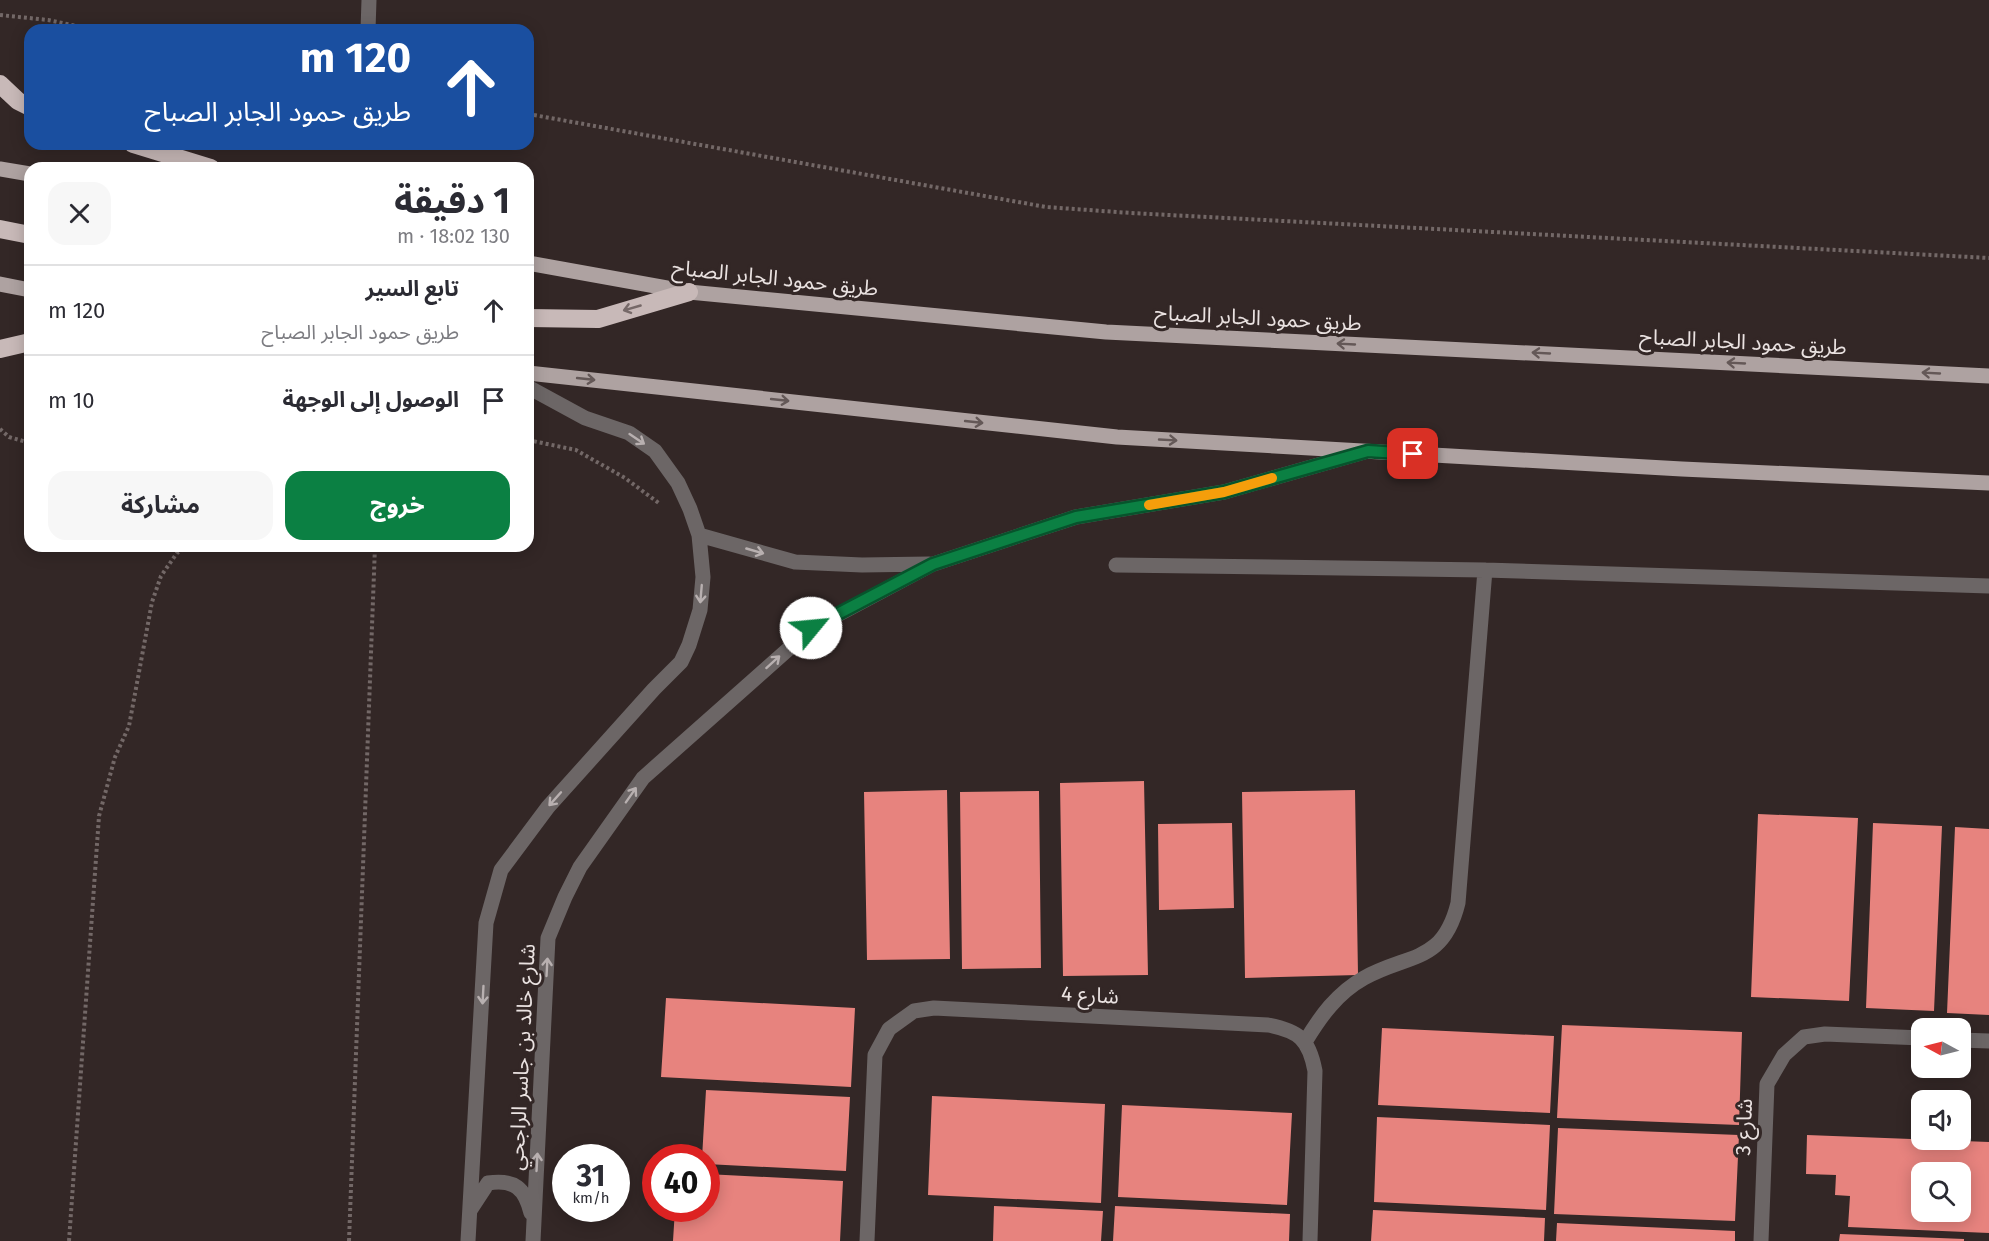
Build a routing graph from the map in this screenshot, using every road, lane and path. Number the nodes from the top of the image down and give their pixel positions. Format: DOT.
graph roads {
  1 [pos="369,0"];
  2 [pos="0,15"];
  3 [pos="67,24"];
  4 [pos="368,24"];
  5 [pos="0,84"];
  6 [pos="24,104"];
  7 [pos="534,115"];
  8 [pos="152,150"];
  9 [pos="192,162"];
  10 [pos="0,169"];
  11 [pos="24,173"];
  12 [pos="0,229"];
  13 [pos="24,234"];
  14 [pos="1989,258"];
  15 [pos="534,264"];
  16 [pos="0,284"];
  17 [pos="24,289"];
  18 [pos="688,292"];
  19 [pos="534,318"];
  20 [pos="24,343"];
  21 [pos="0,349"];
  22 [pos="534,374"];
  23 [pos="1989,376"];
  24 [pos="534,390"];
  25 [pos="0,429"];
  26 [pos="24,441"];
  27 [pos="534,441"];
  28 [pos="1368,451"];
  29 [pos="1989,483"];
  30 [pos="662,505"];
  31 [pos="699,535"];
  32 [pos="179,552"];
  33 [pos="375,552"];
  34 [pos="933,564"];
  35 [pos="1116,565"];
  36 [pos="1485,570"];
  37 [pos="1989,586"];
  38 [pos="1911,1038"];
  39 [pos="1971,1040"];
  40 [pos="1989,1041"];
  41 [pos="1305,1042"];
  42 [pos="471,1209"];
  43 [pos="534,1234"];
  44 [pos="69,1241"];
  45 [pos="349,1241"];
  46 [pos="468,1241"];
  47 [pos="867,1241"];
  48 [pos="1310,1241"];
  49 [pos="1761,1241"];
  1 -- 4 [label="street"];
  2 -- 3 [label="path"];
  5 -- 6 [label="highway"];
  7 -- 14 [label="path"];
  8 -- 9 [label="highway"];
  10 -- 11 [label="main road"];
  12 -- 13 [label="highway"];
  15 -- 18 [label="main road, طريق حمود الجابر الصباح"];
  16 -- 17 [label="main road"];
  18 -- 19 [label="highway, one-way"];
  23 -- 18 [label="main road, طريق حمود الجابر الصباح, one-way"];
  20 -- 21 [label="highway"];
  22 -- 28 [label="main road, one-way"];
  24 -- 31 [label="street, شارع خالد بن جاسر الراجحي, one-way"];
  25 -- 26 [label="path"];
  27 -- 30 [label="path"];
  28 -- 29 [label="main road"];
  28 -- 34 [label="street, شارع خالد بن جاسر الراجحي"];
  31 -- 34 [label="street, one-way"];
  31 -- 42 [label="street, شارع خالد بن جاسر الراجحي, one-way"];
  32 -- 44 [label="path"];
  33 -- 45 [label="path"];
  43 -- 34 [label="street, شارع خالد بن جاسر الراجحي, one-way"];
  35 -- 36 [label="street"];
  36 -- 37 [label="street"];
  36 -- 41 [label="street"];
  38 -- 49 [label="street, شارع 3"];
  39 -- 40 [label="street"];
  41 -- 47 [label="street, شارع 4"];
  41 -- 48 [label="street"];
  42 -- 43 [label="street"];
  42 -- 46 [label="street, شارع خالد بن جاسر الراجحي"];
}
